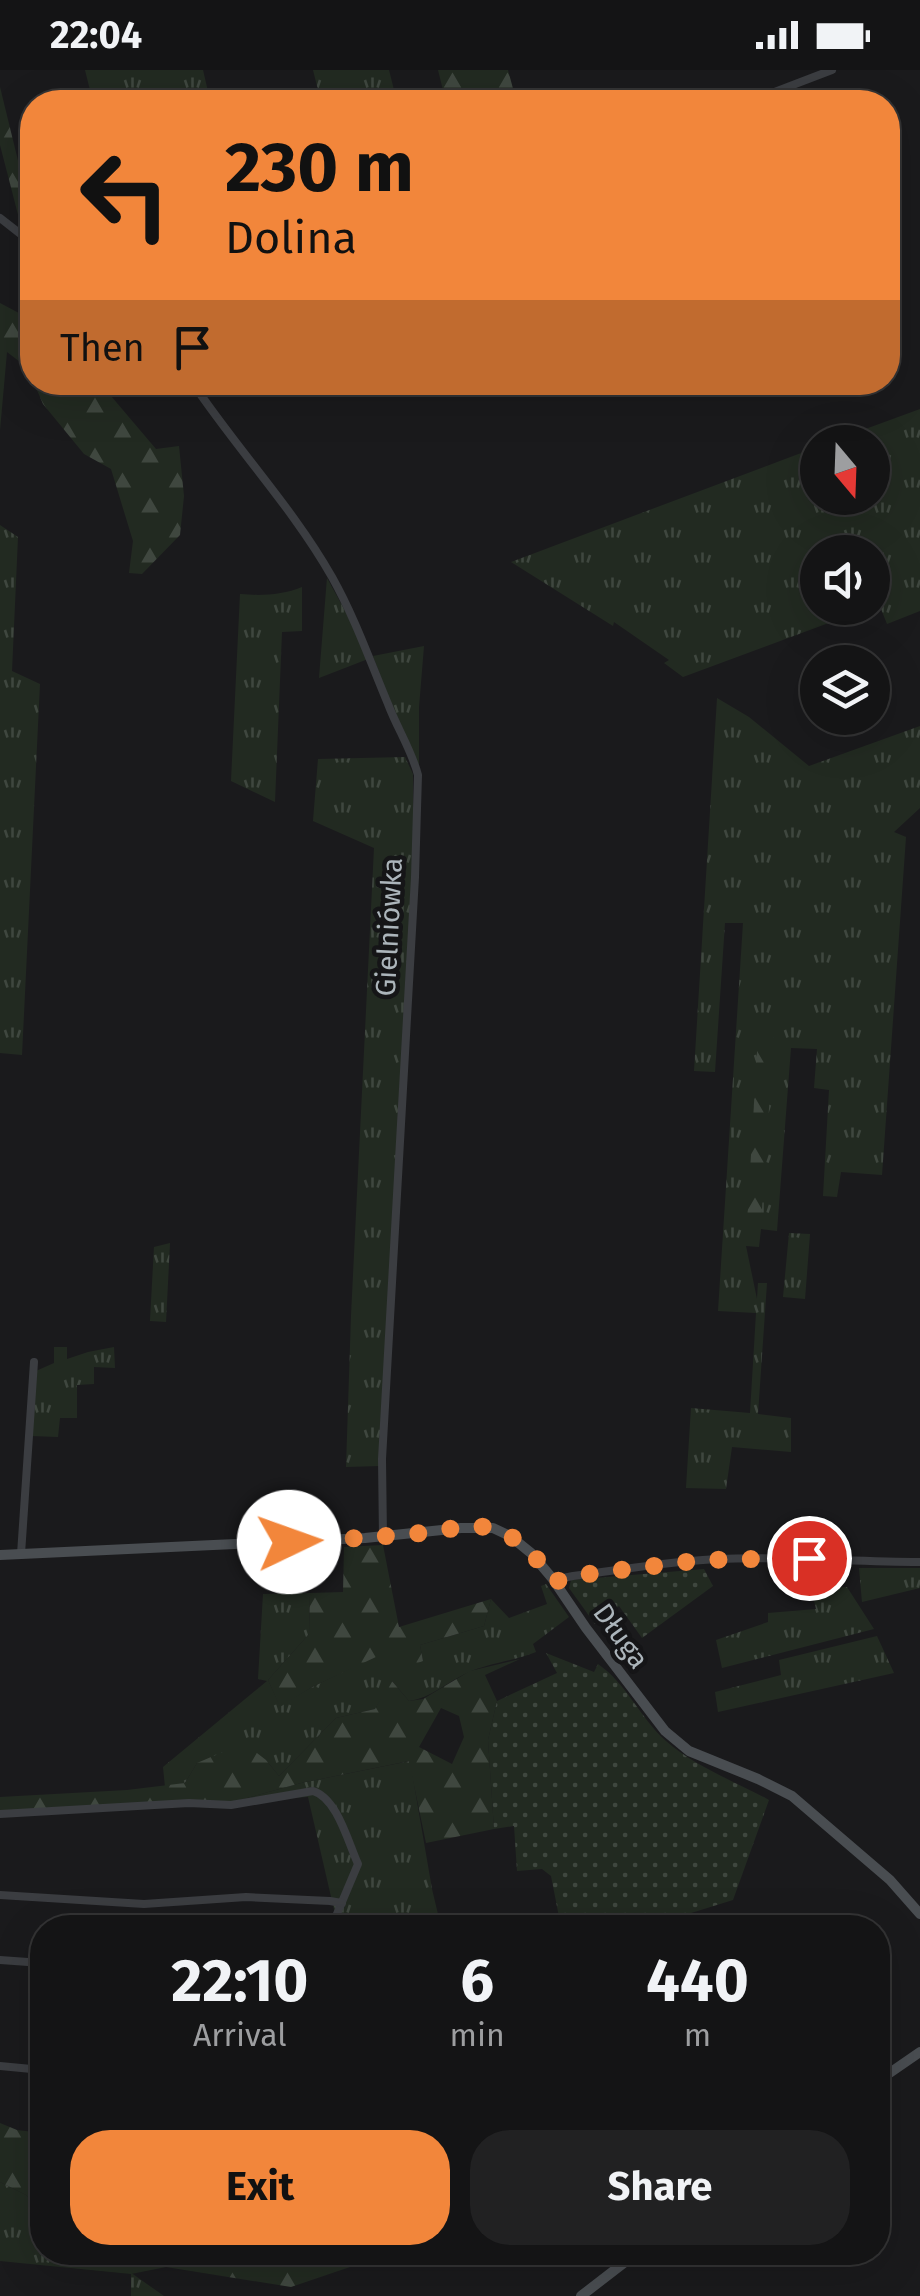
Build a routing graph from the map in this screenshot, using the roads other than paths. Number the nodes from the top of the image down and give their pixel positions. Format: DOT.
graph roads {
  1 [pos="832,70"];
  2 [pos="780,90"];
  3 [pos="0,218"];
  4 [pos="20,234"];
  5 [pos="202,395"];
  6 [pos="34,1362"];
  7 [pos="383,1537"];
  8 [pos="21,1554"];
  9 [pos="0,1555"];
  10 [pos="920,1562"];
  11 [pos="556,1582"];
  12 [pos="0,1814"];
  13 [pos="0,1895"];
  14 [pos="342,1904"];
  15 [pos="920,1914"];
  16 [pos="337,1915"];
  17 [pos="0,1960"];
  18 [pos="30,1963"];
  19 [pos="920,2052"];
  20 [pos="0,2066"];
  21 [pos="30,2069"];
  22 [pos="890,2072"];
  23 [pos="621,2265"];
  24 [pos="581,2296"];
  1 -- 2 [label="street"];
  3 -- 4 [label="street"];
  5 -- 7 [label="street, Gielniówka"];
  6 -- 8 [label="street"];
  7 -- 8 [label="street, Długa"];
  7 -- 11 [label="street, Długa"];
  8 -- 9 [label="street, Długa"];
  10 -- 11 [label="street"];
  11 -- 15 [label="street, Długa"];
  12 -- 14 [label="street"];
  13 -- 14 [label="street"];
  14 -- 16 [label="street"];
  17 -- 18 [label="street"];
  19 -- 22 [label="street"];
  20 -- 21 [label="street"];
  23 -- 24 [label="street"];
}
